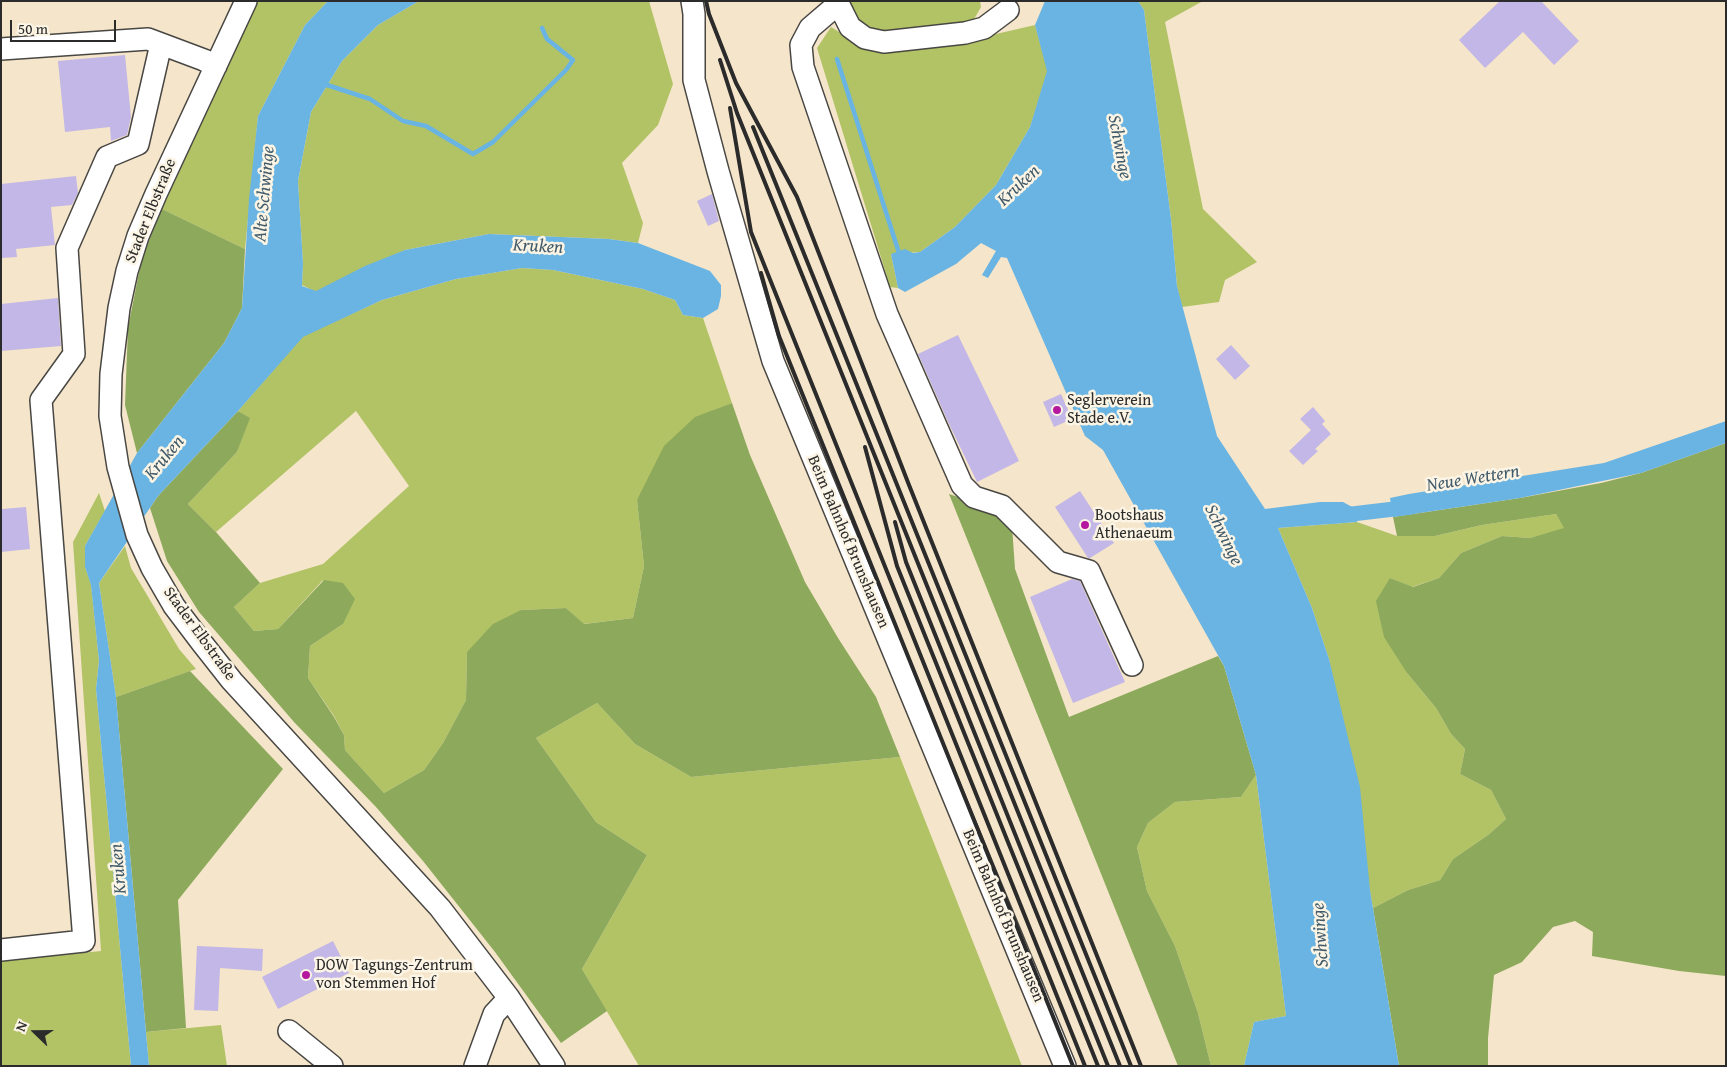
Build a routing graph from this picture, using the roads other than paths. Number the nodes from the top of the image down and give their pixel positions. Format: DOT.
graph roads {
  1 [pos="246,1"];
  2 [pos="692,1"];
  3 [pos="838,3"];
  4 [pos="1008,10"];
  5 [pos="161,44"];
  6 [pos="1,49"];
  7 [pos="216,66"];
  8 [pos="1132,665"];
  9 [pos="1,950"];
  10 [pos="508,998"];
  11 [pos="289,1031"];
  12 [pos="332,1066"];
  13 [pos="475,1066"];
  14 [pos="554,1066"];
  15 [pos="1065,1066"];
  1 -- 7 [label="street, Stader Elbstraße"];
  2 -- 15 [label="street, Beim Bahnhof Brunshausen"];
  3 -- 4 [label="street"];
  3 -- 8 [label="street"];
  5 -- 6 [label="street"];
  5 -- 7 [label="street"];
  5 -- 9 [label="street"];
  7 -- 10 [label="street, Stader Elbstraße"];
  10 -- 13 [label="street"];
  10 -- 14 [label="street, Stader Elbstraße"];
  11 -- 12 [label="street"];
}
